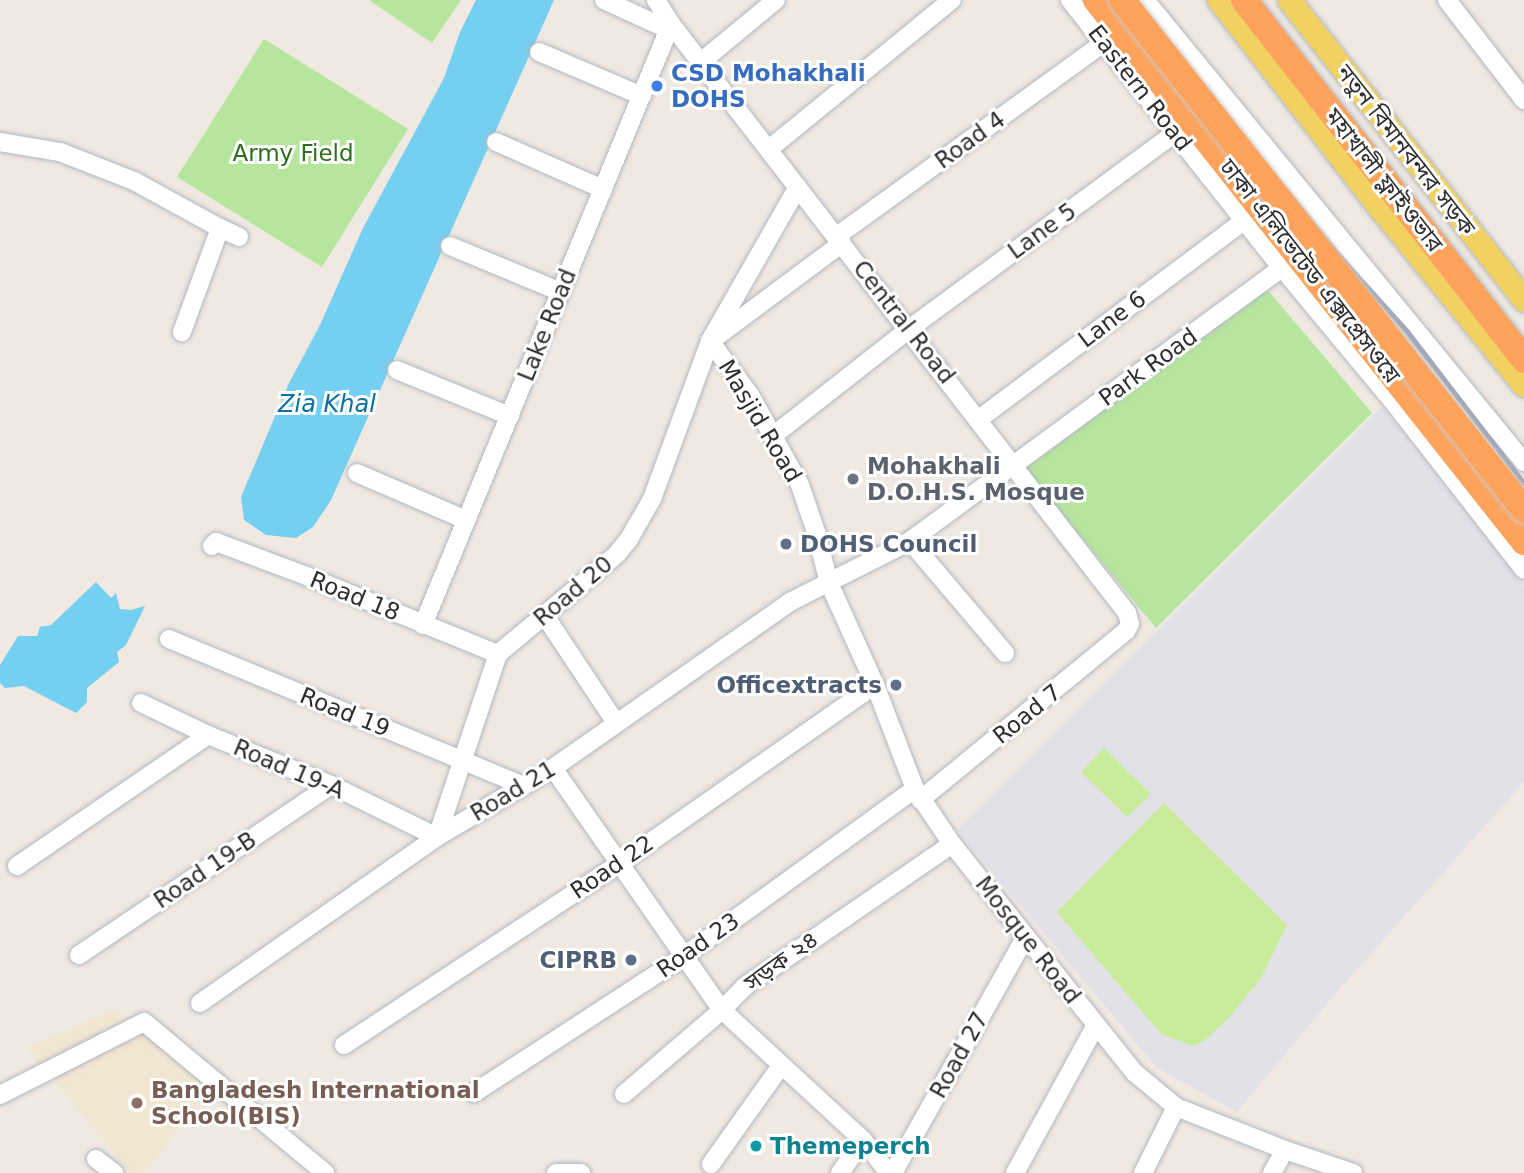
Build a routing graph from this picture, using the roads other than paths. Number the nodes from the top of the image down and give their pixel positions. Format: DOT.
graph roads {
  1 [pos="604,0"];
  2 [pos="656,0"];
  3 [pos="776,0"];
  4 [pos="952,0"];
  5 [pos="1070,0"];
  6 [pos="1096,0"];
  7 [pos="1122,0"];
  8 [pos="1145,0"];
  9 [pos="1219,0"];
  10 [pos="1244,0"];
  11 [pos="1266,0"];
  12 [pos="1289,0"];
  13 [pos="1447,0"];
  14 [pos="670,27"];
  15 [pos="1104,43"];
  16 [pos="539,52"];
  17 [pos="701,62"];
  18 [pos="642,96"];
  19 [pos="1524,100"];
  20 [pos="1175,132"];
  21 [pos="0,142"];
  22 [pos="496,142"];
  23 [pos="769,149"];
  24 [pos="798,187"];
  25 [pos="603,189"];
  26 [pos="1245,220"];
  27 [pos="220,228"];
  28 [pos="239,237"];
  29 [pos="839,239"];
  30 [pos="450,246"];
  31 [pos="1282,268"];
  32 [pos="561,292"];
  33 [pos="1524,300"];
  34 [pos="909,329"];
  35 [pos="1524,331"];
  36 [pos="182,332"];
  37 [pos="710,341"];
  38 [pos="1524,360"];
  39 [pos="397,370"];
  40 [pos="1524,385"];
  41 [pos="510,416"];
  42 [pos="979,419"];
  43 [pos="774,435"];
  44 [pos="1524,462"];
  45 [pos="1014,466"];
  46 [pos="357,473"];
  47 [pos="1524,510"];
  48 [pos="466,520"];
  49 [pos="910,541"];
  50 [pos="1524,542"];
  51 [pos="212,546"];
  52 [pos="1524,570"];
  53 [pos="829,583"];
  54 [pos="545,615"];
  55 [pos="1130,624"];
  56 [pos="423,625"];
  57 [pos="169,639"];
  58 [pos="1005,653"];
  59 [pos="498,654"];
  60 [pos="875,685"];
  61 [pos="141,703"];
  62 [pos="616,723"];
  63 [pos="208,735"];
  64 [pos="461,760"];
  65 [pos="553,768"];
  66 [pos="331,785"];
  67 [pos="521,785"];
  68 [pos="918,794"];
  69 [pos="437,838"];
  70 [pos="952,844"];
  71 [pos="619,863"];
  72 [pos="17,866"];
  73 [pos="1025,938"];
  74 [pos="79,955"];
  75 [pos="684,956"];
  76 [pos="200,1003"];
  77 [pos="722,1010"];
  78 [pos="1095,1027"];
  79 [pos="344,1045"];
  80 [pos="781,1066"];
  81 [pos="474,1093"];
  82 [pos="624,1094"];
  83 [pos="0,1095"];
  84 [pos="1176,1107"];
  85 [pos="863,1140"];
  86 [pos="1285,1150"];
  87 [pos="96,1159"];
  88 [pos="710,1164"];
  89 [pos="114,1173"];
  90 [pos="325,1173"];
  91 [pos="555,1173"];
  92 [pos="581,1173"];
  93 [pos="840,1173"];
  94 [pos="891,1173"];
  95 [pos="1015,1173"];
  96 [pos="1143,1173"];
  97 [pos="1272,1173"];
  98 [pos="1353,1173"];
  1 -- 14 [label="street"];
  2 -- 14 [label="street, Central Road"];
  3 -- 17 [label="street"];
  4 -- 23 [label="street"];
  5 -- 15 [label="street, Eastern Road"];
  6 -- 50 [label="highway, ঢাকা এলিভেটেড এক্সপ্রেসওয়ে"];
  7 -- 47 [label="highway, ঢাকা এলিভেটেড এক্সপ্রেসওয়ে, bridge"];
  8 -- 44 [label="street"];
  9 -- 40 [label="main road"];
  10 -- 38 [label="highway, মহাখালী ফ্লাইওভার"];
  11 -- 35 [label="highway, মহাখালী ফ্লাইওভার"];
  12 -- 33 [label="main road, নতুন বিমানবন্দর সড়ক"];
  13 -- 19 [label="street"];
  14 -- 17 [label="street, Central Road"];
  14 -- 18 [label="street, Lake Road"];
  15 -- 20 [label="street, Eastern Road"];
  15 -- 29 [label="street, Road 4"];
  16 -- 18 [label="street"];
  17 -- 23 [label="street, Central Road"];
  18 -- 25 [label="street, Lake Road"];
  20 -- 26 [label="street, Eastern Road"];
  20 -- 34 [label="street, Lane 5"];
  21 -- 27 [label="street"];
  22 -- 25 [label="street"];
  23 -- 24 [label="street, Central Road"];
  24 -- 29 [label="street, Central Road"];
  24 -- 37 [label="street, Road 20"];
  25 -- 32 [label="street, Lake Road"];
  26 -- 31 [label="street, Eastern Road"];
  26 -- 42 [label="street, Lane 6"];
  27 -- 28 [label="street"];
  27 -- 36 [label="street"];
  29 -- 34 [label="street, Central Road"];
  29 -- 37 [label="street, Road 4"];
  30 -- 32 [label="street"];
  31 -- 45 [label="street, Park Road"];
  31 -- 52 [label="street, Eastern Road"];
  32 -- 41 [label="street, Lake Road"];
  34 -- 42 [label="street, Central Road"];
  34 -- 43 [label="street, Lane 5"];
  37 -- 43 [label="street, Masjid Road"];
  37 -- 54 [label="street, Road 20"];
  39 -- 41 [label="street"];
  41 -- 48 [label="street, Lake Road"];
  42 -- 45 [label="street, Central Road"];
  43 -- 53 [label="street, Masjid Road"];
  45 -- 49 [label="street, Park Road"];
  45 -- 55 [label="street, Central Road"];
  46 -- 48 [label="street"];
  48 -- 56 [label="street, Lake Road"];
  49 -- 53 [label="street, Road 21"];
  49 -- 58 [label="street"];
  51 -- 56 [label="street, Road 18"];
  53 -- 60 [label="street, Mosque Road"];
  53 -- 62 [label="street, Road 21"];
  54 -- 59 [label="street, Road 20"];
  54 -- 62 [label="street"];
  55 -- 68 [label="street, Road 7"];
  56 -- 59 [label="street, Road 18"];
  57 -- 64 [label="street, Road 19"];
  59 -- 64 [label="street"];
  60 -- 68 [label="street, Mosque Road"];
  60 -- 71 [label="street, Road 22"];
  61 -- 63 [label="street, Road 19-A"];
  62 -- 65 [label="street, Road 21"];
  63 -- 66 [label="street, Road 19-A"];
  63 -- 72 [label="street"];
  64 -- 67 [label="street, Road 19"];
  64 -- 69 [label="street"];
  65 -- 67 [label="street, Road 21"];
  65 -- 71 [label="street"];
  66 -- 69 [label="street, Road 19-A"];
  66 -- 74 [label="street, Road 19-B"];
  67 -- 69 [label="street, Road 21"];
  68 -- 70 [label="street, Mosque Road"];
  68 -- 75 [label="street, Road 23"];
  69 -- 76 [label="street, Road 21"];
  70 -- 73 [label="street, Mosque Road"];
  70 -- 77 [label="street, সড়ক ২৪"];
  71 -- 75 [label="street"];
  71 -- 79 [label="street, Road 22"];
  73 -- 78 [label="street, Mosque Road"];
  73 -- 94 [label="street, Road 27"];
  75 -- 77 [label="street"];
  75 -- 81 [label="street, Road 23"];
  77 -- 80 [label="street"];
  77 -- 82 [label="street, সড়ক ২৪"];
  78 -- 84 [label="street, Mosque Road"];
  78 -- 95 [label="street"];
  80 -- 85 [label="street"];
  80 -- 88 [label="street"];
  83 -- 90 [label="street"];
  84 -- 86 [label="street, Mosque Road"];
  84 -- 96 [label="street"];
  85 -- 93 [label="street"];
  85 -- 94 [label="street"];
  86 -- 97 [label="street"];
  86 -- 98 [label="street, Mosque Road"];
  87 -- 89 [label="street"];
  91 -- 92 [label="street"];
}
